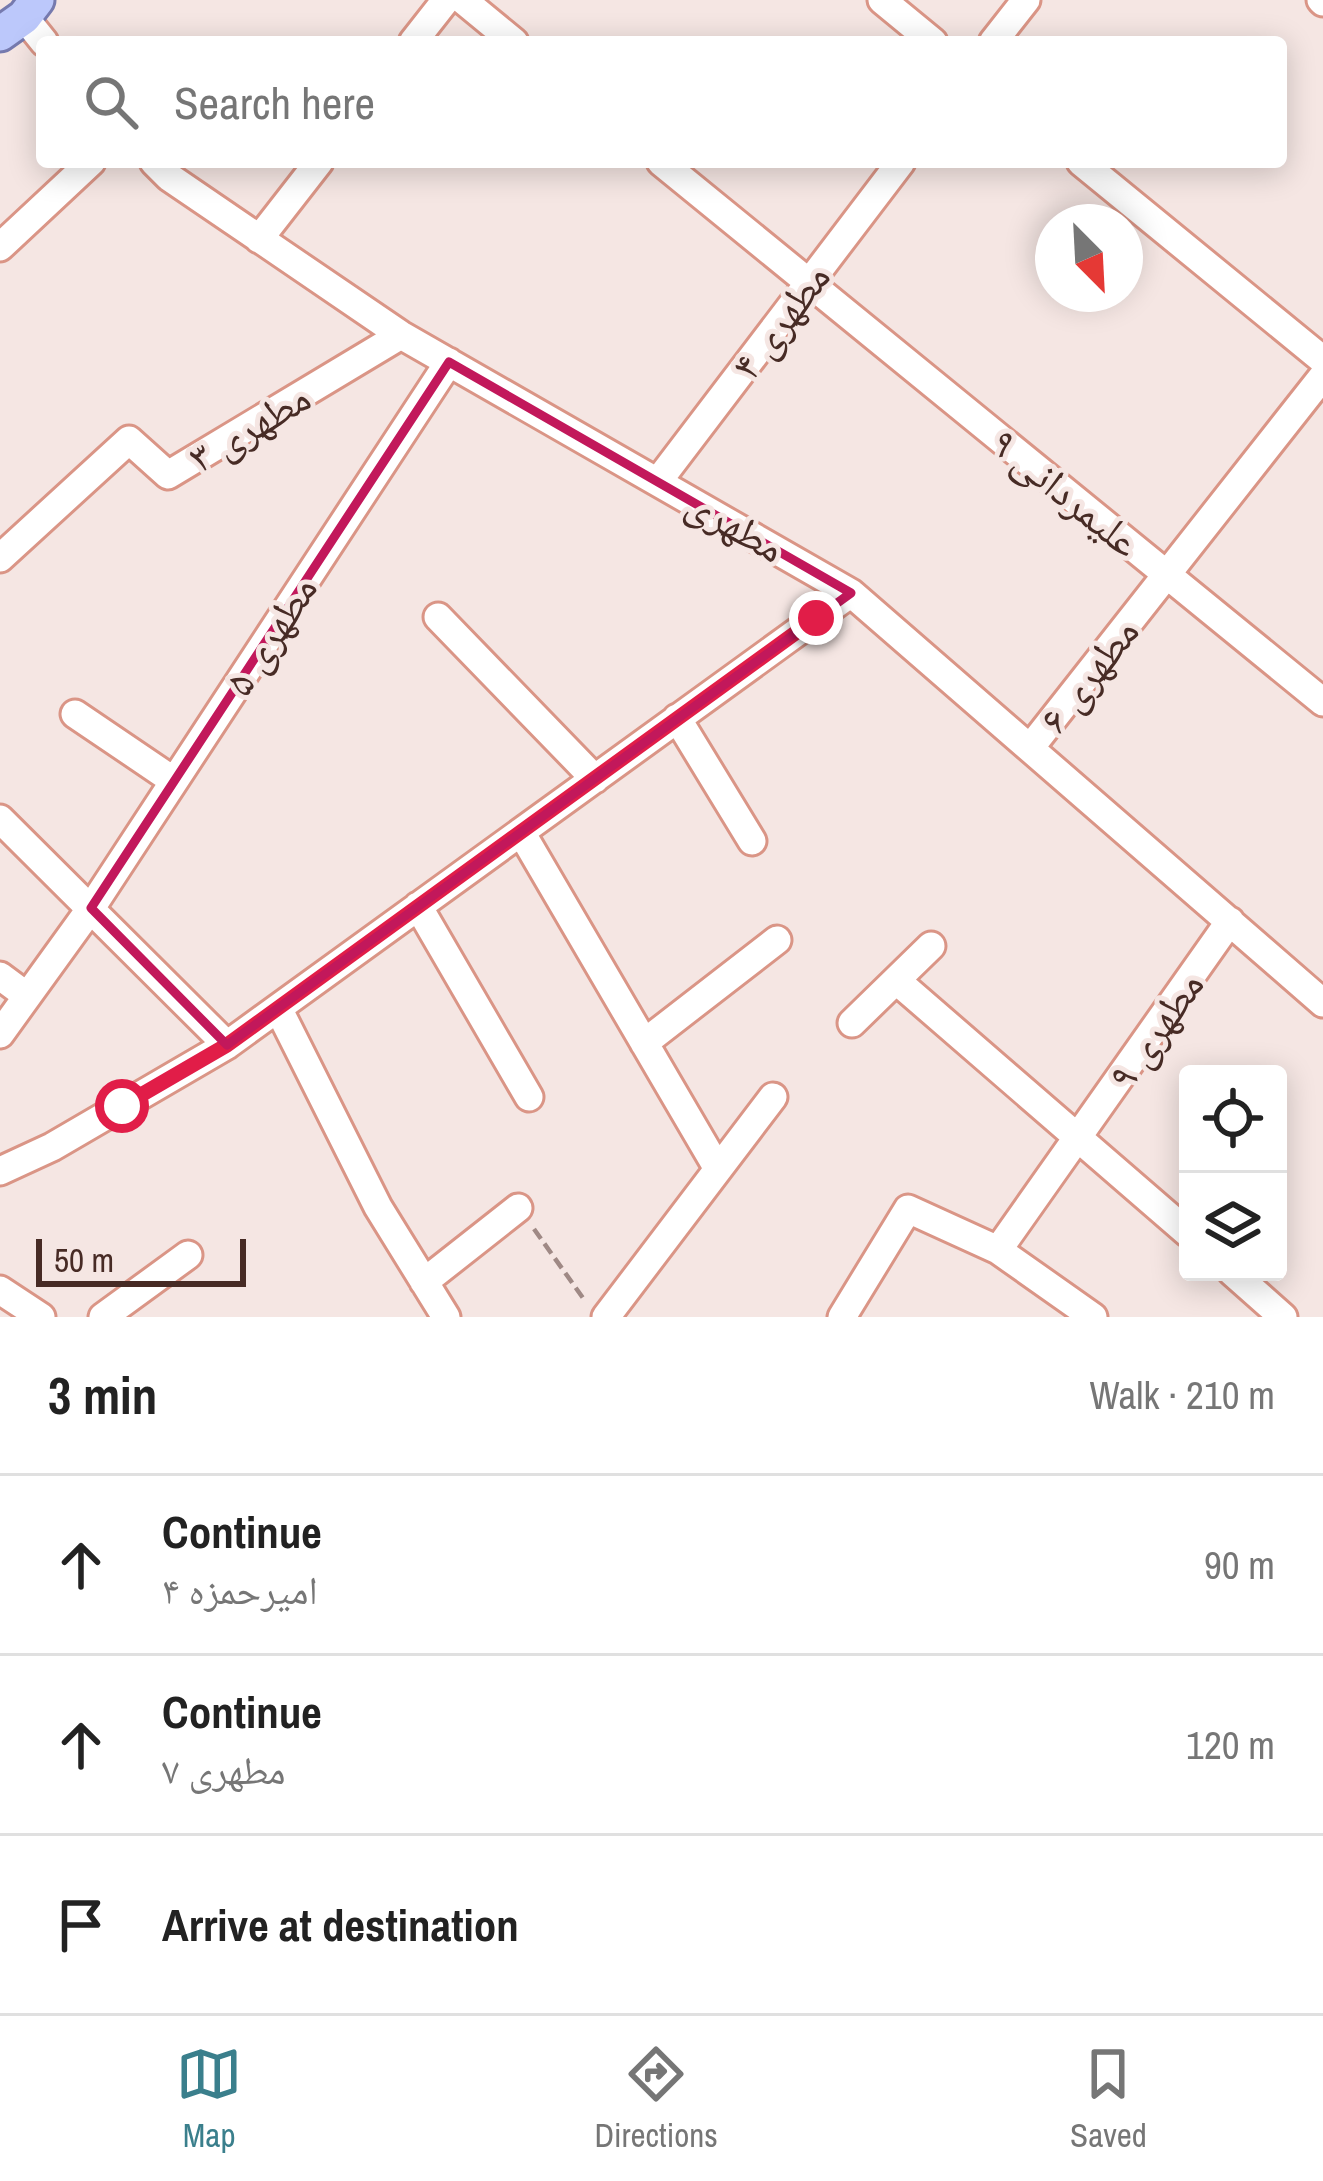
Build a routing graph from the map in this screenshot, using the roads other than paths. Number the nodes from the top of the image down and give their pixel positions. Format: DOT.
graph roads {
  1 [pos="446,0"];
  2 [pos="463,0"];
  3 [pos="882,0"];
  4 [pos="1026,0"];
  5 [pos="418,36"];
  6 [pos="507,36"];
  7 [pos="926,36"];
  8 [pos="998,36"];
  9 [pos="85,168"];
  10 [pos="162,168"];
  11 [pos="315,168"];
  12 [pos="669,168"];
  13 [pos="896,168"];
  14 [pos="1088,168"];
  15 [pos="259,239"];
  16 [pos="0,248"];
  17 [pos="808,282"];
  18 [pos="400,335"];
  19 [pos="1323,360"];
  20 [pos="449,362"];
  21 [pos="1323,376"];
  22 [pos="659,480"];
  23 [pos="0,558"];
  24 [pos="1167,574"];
  25 [pos="851,593"];
  26 [pos="438,617"];
  27 [pos="1323,701"];
  28 [pos="74,714"];
  29 [pos="677,718"];
  30 [pos="1030,748"];
  31 [pos="595,779"];
  32 [pos="174,781"];
  33 [pos="0,819"];
  34 [pos="520,832"];
  35 [pos="752,841"];
  36 [pos="418,906"];
  37 [pos="91,908"];
  38 [pos="1230,921"];
  39 [pos="777,940"];
  40 [pos="931,946"];
  41 [pos="0,976"];
  42 [pos="897,981"];
  43 [pos="27,996"];
  44 [pos="1323,1003"];
  45 [pos="278,1008"];
  46 [pos="852,1023"];
  47 [pos="0,1034"];
  48 [pos="644,1043"];
  49 [pos="227,1045"];
  50 [pos="529,1097"];
  51 [pos="772,1097"];
  52 [pos="1080,1138"];
  53 [pos="718,1169"];
  54 [pos="0,1171"];
  55 [pos="518,1208"];
  56 [pos="1179,1226"];
  57 [pos="998,1250"];
  58 [pos="188,1255"];
  59 [pos="1242,1281"];
  60 [pos="424,1282"];
  61 [pos="0,1290"];
  62 [pos="595,1308"];
  63 [pos="41,1317"];
  64 [pos="103,1317"];
  65 [pos="446,1317"];
  66 [pos="842,1317"];
  67 [pos="1093,1317"];
  68 [pos="1283,1317"];
  1 -- 5 [label="street"];
  2 -- 6 [label="street"];
  3 -- 7 [label="street"];
  4 -- 8 [label="street"];
  9 -- 16 [label="street"];
  10 -- 15 [label="street, مطهری"];
  11 -- 15 [label="street"];
  12 -- 17 [label="street, علیمردانی ۹"];
  13 -- 17 [label="street, مطهری ۴"];
  14 -- 19 [label="street"];
  15 -- 18 [label="street, مطهری"];
  17 -- 22 [label="street, مطهری ۴"];
  17 -- 24 [label="street, علیمردانی ۹"];
  18 -- 20 [label="street, مطهری"];
  18 -- 23 [label="street, مطهری ۳"];
  20 -- 22 [label="street, مطهری"];
  20 -- 32 [label="street, مطهری ۵"];
  21 -- 24 [label="street, مطهری ۶"];
  22 -- 25 [label="street, مطهری"];
  24 -- 27 [label="street, علیمردانی ۹"];
  24 -- 30 [label="street, مطهری ۶"];
  25 -- 29 [label="street"];
  25 -- 30 [label="street, مطهری"];
  26 -- 31 [label="street"];
  28 -- 32 [label="street"];
  29 -- 31 [label="street"];
  29 -- 35 [label="street"];
  30 -- 38 [label="street, مطهری"];
  31 -- 34 [label="street"];
  32 -- 37 [label="street, مطهری ۵"];
  33 -- 37 [label="street"];
  34 -- 36 [label="street"];
  34 -- 48 [label="street"];
  36 -- 45 [label="street"];
  36 -- 50 [label="street"];
  37 -- 43 [label="street, مطهری ۵"];
  37 -- 49 [label="street"];
  38 -- 44 [label="street, مطهری"];
  38 -- 52 [label="street, مطهری ۹"];
  39 -- 48 [label="street"];
  40 -- 42 [label="street"];
  41 -- 43 [label="street"];
  42 -- 46 [label="street"];
  42 -- 52 [label="street"];
  43 -- 47 [label="street, مطهری ۵"];
  45 -- 49 [label="street"];
  45 -- 60 [label="street"];
  48 -- 53 [label="street"];
  49 -- 54 [label="street"];
  51 -- 53 [label="street"];
  52 -- 56 [label="street"];
  52 -- 57 [label="street, مطهری ۹"];
  53 -- 62 [label="street"];
  55 -- 60 [label="street"];
  57 -- 66 [label="street"];
  57 -- 67 [label="street"];
  58 -- 64 [label="street"];
  59 -- 68 [label="street"];
  60 -- 65 [label="street"];
  61 -- 63 [label="street"];
}
